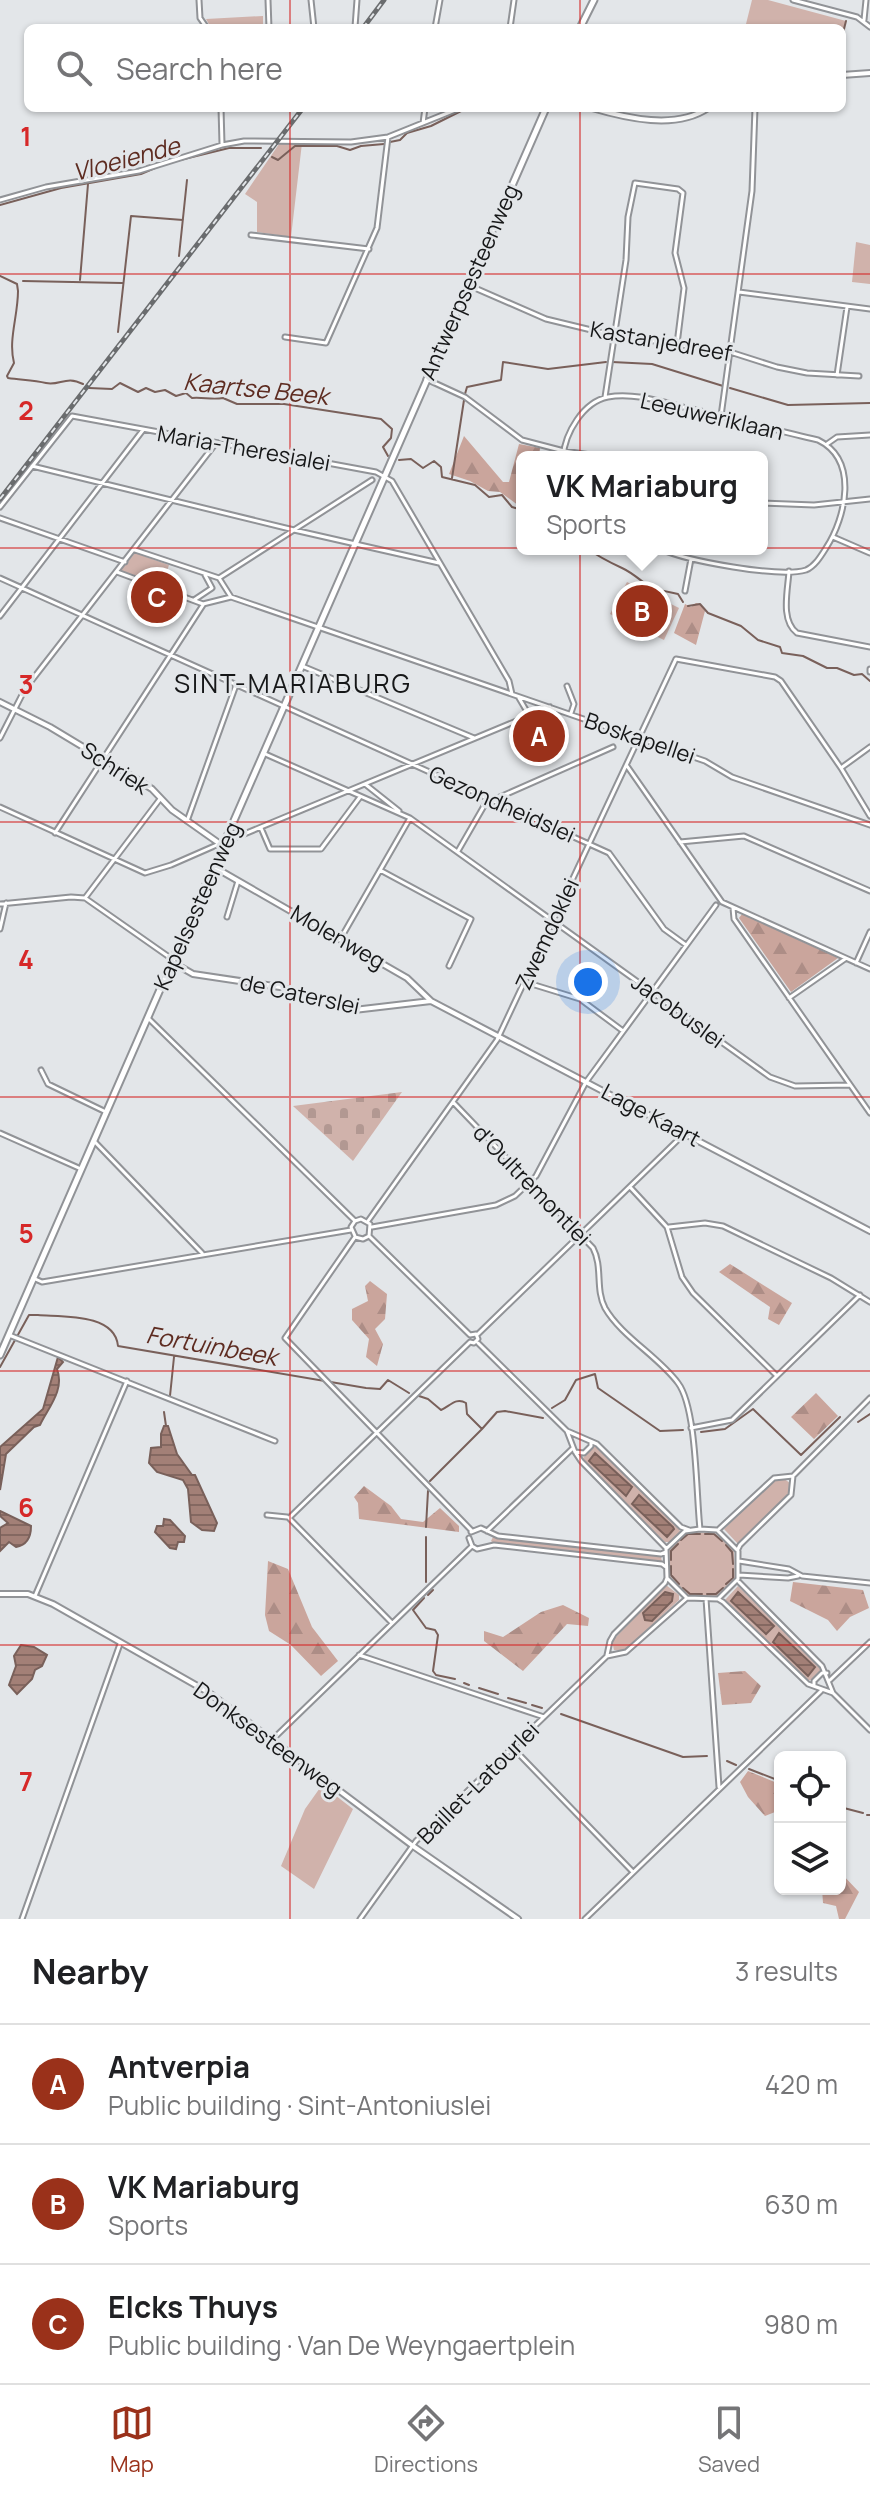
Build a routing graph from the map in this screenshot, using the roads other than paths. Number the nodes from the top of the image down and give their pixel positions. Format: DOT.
graph roads {
  1 [pos="199,0"];
  2 [pos="268,0"];
  3 [pos="311,0"];
  4 [pos="357,0"];
  5 [pos="440,0"];
  6 [pos="514,0"];
  7 [pos="594,0"];
  8 [pos="793,0"];
  9 [pos="866,0"];
  10 [pos="864,21"];
  11 [pos="204,24"];
  12 [pos="269,24"];
  13 [pos="313,24"];
  14 [pos="355,24"];
  15 [pos="436,24"];
  16 [pos="511,24"];
  17 [pos="582,24"];
  18 [pos="870,27"];
  19 [pos="870,73"];
  20 [pos="846,75"];
  21 [pos="221,112"];
  22 [pos="424,112"];
  23 [pos="450,112"];
  24 [pos="544,112"];
  25 [pos="604,112"];
  26 [pos="700,112"];
  27 [pos="755,112"];
  28 [pos="423,123"];
  29 [pos="388,137"];
  30 [pos="222,145"];
  31 [pos="0,200"];
  32 [pos="251,235"];
  33 [pos="369,249"];
  34 [pos="468,285"];
  35 [pos="739,292"];
  36 [pos="848,306"];
  37 [pos="870,309"];
  38 [pos="612,335"];
  39 [pos="285,337"];
  40 [pos="677,344"];
  41 [pos="730,352"];
  42 [pos="837,375"];
  43 [pos="859,376"];
  44 [pos="426,379"];
  45 [pos="605,397"];
  46 [pos="721,416"];
  47 [pos="143,430"];
  48 [pos="870,435"];
  49 [pos="216,443"];
  50 [pos="827,444"];
  51 [pos="555,451"];
  52 [pos="565,451"];
  53 [pos="394,457"];
  54 [pos="32,466"];
  55 [pos="385,476"];
  56 [pos="372,480"];
  57 [pos="102,483"];
  58 [pos="174,499"];
  59 [pos="870,499"];
  60 [pos="846,500"];
  61 [pos="768,503"];
  62 [pos="0,507"];
  63 [pos="0,518"];
  64 [pos="294,530"];
  65 [pos="833,537"];
  66 [pos="59,539"];
  67 [pos="355,544"];
  68 [pos="134,549"];
  69 [pos="870,553"];
  70 [pos="679,555"];
  71 [pos="691,559"];
  72 [pos="125,562"];
  73 [pos="439,563"];
  74 [pos="789,571"];
  75 [pos="117,572"];
  76 [pos="204,573"];
  77 [pos="0,578"];
  78 [pos="219,578"];
  79 [pos="22,589"];
  80 [pos="685,591"];
  81 [pos="231,597"];
  82 [pos="194,600"];
  83 [pos="203,604"];
  84 [pos="83,615"];
  85 [pos="0,616"];
  86 [pos="319,628"];
  87 [pos="870,647"];
  88 [pos="169,655"];
  89 [pos="302,666"];
  90 [pos="236,684"];
  91 [pos="567,686"];
  92 [pos="512,694"];
  93 [pos="519,696"];
  94 [pos="0,702"];
  95 [pos="284,707"];
  96 [pos="550,707"];
  97 [pos="15,708"];
  98 [pos="571,714"];
  99 [pos="529,715"];
  100 [pos="639,737"];
  101 [pos="0,738"];
  102 [pos="474,738"];
  103 [pos="613,747"];
  104 [pos="870,747"];
  105 [pos="263,753"];
  106 [pos="102,758"];
  107 [pos="413,764"];
  108 [pos="626,765"];
  109 [pos="841,768"];
  110 [pos="365,784"];
  111 [pos="347,791"];
  112 [pos="360,797"];
  113 [pos="160,799"];
  114 [pos="491,799"];
  115 [pos="0,807"];
  116 [pos="402,814"];
  117 [pos="870,816"];
  118 [pos="410,818"];
  119 [pos="187,821"];
  120 [pos="870,825"];
  121 [pos="261,828"];
  122 [pos="55,833"];
  123 [pos="227,837"];
  124 [pos="680,842"];
  125 [pos="589,843"];
  126 [pos="221,845"];
  127 [pos="458,851"];
  128 [pos="114,861"];
  129 [pos="214,867"];
  130 [pos="380,870"];
  131 [pos="238,881"];
  132 [pos="870,891"];
  133 [pos="85,898"];
  134 [pos="6,903"];
  135 [pos="0,904"];
  136 [pos="716,905"];
  137 [pos="733,908"];
  138 [pos="227,917"];
  139 [pos="553,920"];
  140 [pos="0,929"];
  141 [pos="870,932"];
  142 [pos="341,938"];
  143 [pos="686,945"];
  144 [pos="845,958"];
  145 [pos="172,961"];
  146 [pos="856,963"];
  147 [pos="449,966"];
  148 [pos="870,969"];
  149 [pos="525,982"];
  150 [pos="652,992"];
  151 [pos="789,998"];
  152 [pos="431,1001"];
  153 [pos="148,1018"];
  154 [pos="623,1031"];
  155 [pos="499,1035"];
  156 [pos="41,1070"];
  157 [pos="586,1082"];
  158 [pos="850,1085"];
  159 [pos="453,1102"];
  160 [pos="106,1112"];
  161 [pos="870,1113"];
  162 [pos="0,1133"];
  163 [pos="685,1133"];
  164 [pos="94,1141"];
  165 [pos="81,1169"];
  166 [pos="531,1182"];
  167 [pos="630,1187"];
  168 [pos="355,1221"];
  169 [pos="368,1221"];
  170 [pos="372,1227"];
  171 [pos="667,1227"];
  172 [pos="351,1230"];
  173 [pos="870,1231"];
  174 [pos="581,1234"];
  175 [pos="369,1236"];
  176 [pos="355,1237"];
  177 [pos="203,1254"];
  178 [pos="33,1278"];
  179 [pos="860,1295"];
  180 [pos="870,1302"];
  181 [pos="6,1334"];
  182 [pos="470,1335"];
  183 [pos="477,1335"];
  184 [pos="470,1342"];
  185 [pos="476,1342"];
  186 [pos="0,1355"];
  187 [pos="777,1376"];
  188 [pos="127,1381"];
  189 [pos="870,1398"];
  190 [pos="691,1428"];
  191 [pos="567,1431"];
  192 [pos="376,1432"];
  193 [pos="589,1439"];
  194 [pos="275,1441"];
  195 [pos="574,1450"];
  196 [pos="793,1476"];
  197 [pos="267,1515"];
  198 [pos="289,1518"];
  199 [pos="700,1529"];
  200 [pos="689,1530"];
  201 [pos="717,1530"];
  202 [pos="472,1531"];
  203 [pos="487,1531"];
  204 [pos="462,1537"];
  205 [pos="469,1538"];
  206 [pos="472,1546"];
  207 [pos="486,1546"];
  208 [pos="666,1550"];
  209 [pos="738,1551"];
  210 [pos="739,1561"];
  211 [pos="666,1567"];
  212 [pos="802,1576"];
  213 [pos="738,1577"];
  214 [pos="667,1578"];
  215 [pos="870,1583"];
  216 [pos="0,1594"];
  217 [pos="35,1596"];
  218 [pos="687,1598"];
  219 [pos="706,1599"];
  220 [pos="718,1599"];
  221 [pos="392,1623"];
  222 [pos="121,1642"];
  223 [pos="870,1642"];
  224 [pos="359,1655"];
  225 [pos="607,1656"];
  226 [pos="827,1673"];
  227 [pos="830,1680"];
  228 [pos="818,1690"];
  229 [pos="833,1693"];
  230 [pos="544,1717"];
  231 [pos="870,1730"];
  232 [pos="273,1739"];
  233 [pos="512,1747"];
  234 [pos="719,1789"];
  235 [pos="413,1846"];
  236 [pos="633,1872"];
  237 [pos="22,1919"];
  238 [pos="360,1919"];
  239 [pos="518,1919"];
  240 [pos="585,1919"];
  1 -- 11 [label="street"];
  2 -- 12 [label="street"];
  3 -- 13 [label="street"];
  4 -- 14 [label="street"];
  5 -- 15 [label="street"];
  6 -- 16 [label="street"];
  7 -- 17 [label="main road"];
  8 -- 10 [label="street"];
  9 -- 10 [label="street"];
  10 -- 18 [label="street"];
  19 -- 20 [label="street"];
  21 -- 30 [label="street"];
  22 -- 28 [label="street"];
  23 -- 28 [label="street"];
  24 -- 34 [label="main road, Antwerpsesteenweg"];
  25 -- 26 [label="street"];
  27 -- 35 [label="street"];
  28 -- 29 [label="street"];
  29 -- 30 [label="street"];
  29 -- 33 [label="street"];
  30 -- 31 [label="street"];
  32 -- 33 [label="street"];
  33 -- 39 [label="street"];
  34 -- 38 [label="street, Kastanjedreef"];
  34 -- 44 [label="main road, Antwerpsesteenweg"];
  35 -- 36 [label="street"];
  35 -- 41 [label="street"];
  36 -- 37 [label="street"];
  36 -- 42 [label="street"];
  38 -- 40 [label="street, Kastanjedreef"];
  38 -- 40 [label="street"];
  38 -- 45 [label="street"];
  40 -- 41 [label="street, Kastanjedreef"];
  41 -- 42 [label="street, Kastanjedreef"];
  41 -- 46 [label="street"];
  42 -- 43 [label="street, Kastanjedreef"];
  44 -- 51 [label="street"];
  44 -- 53 [label="main road, Antwerpsesteenweg"];
  45 -- 46 [label="street, Leeuweriklaan"];
  45 -- 52 [label="street"];
  46 -- 50 [label="street, Leeuweriklaan"];
  47 -- 49 [label="street, Maria-Theresialei"];
  47 -- 54 [label="street, Maria-Theresialei"];
  47 -- 57 [label="street"];
  48 -- 50 [label="street"];
  49 -- 55 [label="street, Maria-Theresialei"];
  49 -- 58 [label="street"];
  50 -- 60 [label="street"];
  53 -- 55 [label="main road, Kapelsesteenweg"];
  54 -- 57 [label="street"];
  54 -- 62 [label="street"];
  55 -- 67 [label="main road, Kapelsesteenweg"];
  55 -- 73 [label="street"];
  56 -- 64 [label="street"];
  57 -- 58 [label="street"];
  57 -- 66 [label="street"];
  58 -- 64 [label="street"];
  58 -- 68 [label="street"];
  59 -- 60 [label="street"];
  60 -- 61 [label="street"];
  60 -- 65 [label="street"];
  63 -- 66 [label="street"];
  64 -- 67 [label="street"];
  64 -- 78 [label="street"];
  65 -- 69 [label="street"];
  65 -- 74 [label="street"];
  66 -- 72 [label="street"];
  66 -- 79 [label="street"];
  67 -- 73 [label="street"];
  67 -- 86 [label="main road, Kapelsesteenweg"];
  68 -- 72 [label="street"];
  68 -- 76 [label="street"];
  70 -- 71 [label="street"];
  71 -- 74 [label="street"];
  71 -- 80 [label="street"];
  72 -- 75 [label="street"];
  73 -- 92 [label="street"];
  74 -- 87 [label="street"];
  75 -- 82 [label="street"];
  75 -- 84 [label="street"];
  76 -- 78 [label="street"];
  76 -- 82 [label="street"];
  77 -- 79 [label="street, Gezondheidslei"];
  78 -- 81 [label="street"];
  79 -- 84 [label="street, Gezondheidslei"];
  79 -- 85 [label="street"];
  81 -- 83 [label="street"];
  81 -- 86 [label="street, Boskapellei"];
  82 -- 83 [label="street"];
  83 -- 88 [label="street"];
  84 -- 88 [label="street, Gezondheidslei"];
  84 -- 97 [label="street"];
  86 -- 89 [label="main road, Kapelsesteenweg"];
  86 -- 92 [label="street, Boskapellei"];
  88 -- 90 [label="street, Gezondheidslei"];
  88 -- 106 [label="street"];
  89 -- 95 [label="main road, Kapelsesteenweg"];
  89 -- 102 [label="street"];
  90 -- 95 [label="street, Gezondheidslei"];
  90 -- 119 [label="street"];
  91 -- 98 [label="street"];
  92 -- 93 [label="street, Boskapellei"];
  93 -- 96 [label="street, Boskapellei"];
  93 -- 99 [label="street"];
  94 -- 97 [label="street, Schriek"];
  95 -- 105 [label="main road, Kapelsesteenweg"];
  95 -- 107 [label="street, Gezondheidslei"];
  96 -- 98 [label="street, Boskapellei"];
  96 -- 99 [label="street"];
  97 -- 101 [label="street"];
  97 -- 106 [label="street, Schriek"];
  98 -- 100 [label="street, Boskapellei"];
  99 -- 102 [label="street"];
  100 -- 108 [label="street, Zwemdoklei"];
  100 -- 109 [label="street, Zwemdoklei"];
  100 -- 120 [label="street, Boskapellei"];
  102 -- 107 [label="street"];
  103 -- 114 [label="street"];
  104 -- 109 [label="street"];
  105 -- 111 [label="street, Jacobuslei"];
  105 -- 123 [label="main road, Kapelsesteenweg"];
  106 -- 113 [label="street, Schriek"];
  106 -- 122 [label="street"];
  107 -- 110 [label="street"];
  107 -- 114 [label="street, Gezondheidslei"];
  108 -- 124 [label="street"];
  108 -- 125 [label="street, Zwemdoklei"];
  109 -- 117 [label="street"];
  110 -- 111 [label="street"];
  110 -- 116 [label="street, Jacobuslei"];
  111 -- 112 [label="street, Jacobuslei"];
  111 -- 121 [label="street"];
  112 -- 116 [label="street, Jacobuslei"];
  112 -- 121 [label="street"];
  113 -- 119 [label="street, Schriek"];
  113 -- 128 [label="street"];
  114 -- 125 [label="street, Gezondheidslei"];
  114 -- 127 [label="street"];
  115 -- 122 [label="street"];
  116 -- 118 [label="street, Jacobuslei"];
  118 -- 127 [label="street, Jacobuslei"];
  118 -- 130 [label="street"];
  119 -- 126 [label="street, Schriek"];
  121 -- 123 [label="street"];
  122 -- 128 [label="street"];
  123 -- 126 [label="main road, Kapelsesteenweg"];
  124 -- 132 [label="street"];
  124 -- 137 [label="street"];
  125 -- 139 [label="street, Zwemdoklei"];
  125 -- 143 [label="street, Gezondheidslei"];
  126 -- 128 [label="street"];
  126 -- 129 [label="main road, Kapelsesteenweg"];
  127 -- 139 [label="street, Jacobuslei"];
  128 -- 133 [label="street"];
  129 -- 131 [label="street, Molenweg"];
  129 -- 145 [label="main road, Kapelsesteenweg"];
  130 -- 142 [label="street"];
  130 -- 147 [label="street"];
  131 -- 138 [label="street"];
  131 -- 142 [label="street, Molenweg"];
  133 -- 134 [label="street"];
  133 -- 145 [label="street"];
  134 -- 135 [label="street"];
  134 -- 140 [label="street"];
  136 -- 143 [label="street"];
  137 -- 144 [label="street"];
  137 -- 151 [label="street"];
  139 -- 149 [label="street, Zwemdoklei"];
  139 -- 150 [label="street, Jacobuslei"];
  141 -- 146 [label="street"];
  142 -- 152 [label="street, Molenweg"];
  143 -- 150 [label="street"];
  144 -- 146 [label="street"];
  144 -- 151 [label="street"];
  145 -- 152 [label="street, de Caterslei"];
  145 -- 153 [label="main road, Kapelsesteenweg"];
  146 -- 148 [label="street"];
  149 -- 154 [label="street"];
  149 -- 155 [label="street, Zwemdoklei"];
  150 -- 154 [label="street"];
  150 -- 158 [label="street, Jacobuslei"];
  151 -- 158 [label="street"];
  152 -- 155 [label="street, Lage Kaart"];
  153 -- 160 [label="main road, Kapelsesteenweg"];
  153 -- 168 [label="street"];
  154 -- 157 [label="street"];
  155 -- 157 [label="street, Lage Kaart"];
  155 -- 159 [label="street, Zwemdoklei"];
  156 -- 160 [label="street"];
  157 -- 163 [label="street, Lage Kaart"];
  157 -- 166 [label="street"];
  158 -- 161 [label="street"];
  159 -- 166 [label="street, d'Oultremontlei"];
  159 -- 169 [label="street, Zwemdoklei"];
  160 -- 164 [label="main road, Kapelsesteenweg"];
  162 -- 165 [label="street"];
  163 -- 167 [label="street"];
  163 -- 173 [label="street, Lage Kaart"];
  164 -- 165 [label="main road, Kapelsesteenweg"];
  164 -- 177 [label="street"];
  165 -- 178 [label="main road, Kapelsesteenweg"];
  166 -- 170 [label="street"];
  166 -- 174 [label="street, d'Oultremontlei"];
  167 -- 171 [label="street"];
  167 -- 174 [label="street"];
  168 -- 169 [label="street"];
  168 -- 172 [label="street"];
  169 -- 170 [label="street"];
  170 -- 175 [label="street"];
  171 -- 179 [label="street"];
  171 -- 187 [label="street"];
  172 -- 176 [label="street"];
  172 -- 177 [label="street"];
  174 -- 183 [label="street"];
  174 -- 190 [label="street, d'Oultremontlei"];
  175 -- 176 [label="street"];
  175 -- 182 [label="street"];
  176 -- 192 [label="street"];
  177 -- 178 [label="street"];
  178 -- 181 [label="main road, Kapelsesteenweg"];
  179 -- 180 [label="street"];
  179 -- 187 [label="street"];
  181 -- 186 [label="main road, Kapelsesteenweg"];
  181 -- 188 [label="street"];
  182 -- 183 [label="street"];
  182 -- 184 [label="street"];
  183 -- 185 [label="street"];
  184 -- 185 [label="street"];
  184 -- 192 [label="street"];
  185 -- 191 [label="street"];
  187 -- 190 [label="street"];
  188 -- 194 [label="street"];
  188 -- 217 [label="street"];
  189 -- 196 [label="street"];
  190 -- 199 [label="street, d'Oultremontlei"];
  191 -- 193 [label="street"];
  191 -- 195 [label="street"];
  192 -- 198 [label="street"];
  192 -- 202 [label="street"];
  193 -- 195 [label="street"];
  193 -- 200 [label="street"];
  195 -- 203 [label="street"];
  195 -- 208 [label="street"];
  196 -- 201 [label="street"];
  196 -- 209 [label="street"];
  197 -- 198 [label="street"];
  198 -- 221 [label="street"];
  199 -- 200 [label="street"];
  199 -- 201 [label="street"];
  200 -- 208 [label="street"];
  201 -- 209 [label="street"];
  202 -- 203 [label="street"];
  202 -- 205 [label="street"];
  203 -- 207 [label="street"];
  203 -- 208 [label="street"];
  204 -- 205 [label="street"];
  205 -- 206 [label="street"];
  206 -- 207 [label="street"];
  206 -- 221 [label="street"];
  207 -- 211 [label="street"];
  208 -- 211 [label="street"];
  209 -- 210 [label="street"];
  210 -- 212 [label="street"];
  210 -- 213 [label="street"];
  211 -- 214 [label="street"];
  212 -- 213 [label="street"];
  212 -- 215 [label="street"];
  213 -- 220 [label="street"];
  213 -- 226 [label="street"];
  214 -- 218 [label="street"];
  214 -- 225 [label="street, Baillet-Latourlei"];
  216 -- 217 [label="street, Donksesteenweg"];
  217 -- 222 [label="street, Donksesteenweg"];
  218 -- 219 [label="street"];
  218 -- 225 [label="street, Baillet-Latourlei"];
  219 -- 220 [label="street"];
  219 -- 234 [label="street"];
  220 -- 228 [label="street"];
  221 -- 224 [label="street"];
  222 -- 232 [label="street, Donksesteenweg"];
  222 -- 237 [label="street"];
  223 -- 227 [label="street"];
  224 -- 230 [label="street"];
  224 -- 232 [label="street"];
  225 -- 230 [label="street, Baillet-Latourlei"];
  226 -- 227 [label="street"];
  226 -- 228 [label="street"];
  227 -- 229 [label="street"];
  228 -- 229 [label="street"];
  228 -- 234 [label="street"];
  229 -- 231 [label="street"];
  230 -- 233 [label="street, Baillet-Latourlei"];
  232 -- 235 [label="street, Donksesteenweg"];
  233 -- 235 [label="street, Baillet-Latourlei"];
  233 -- 236 [label="street"];
  234 -- 236 [label="street"];
  235 -- 238 [label="street, Baillet-Latourlei"];
  235 -- 239 [label="street, Donksesteenweg"];
  236 -- 240 [label="street"];
}
